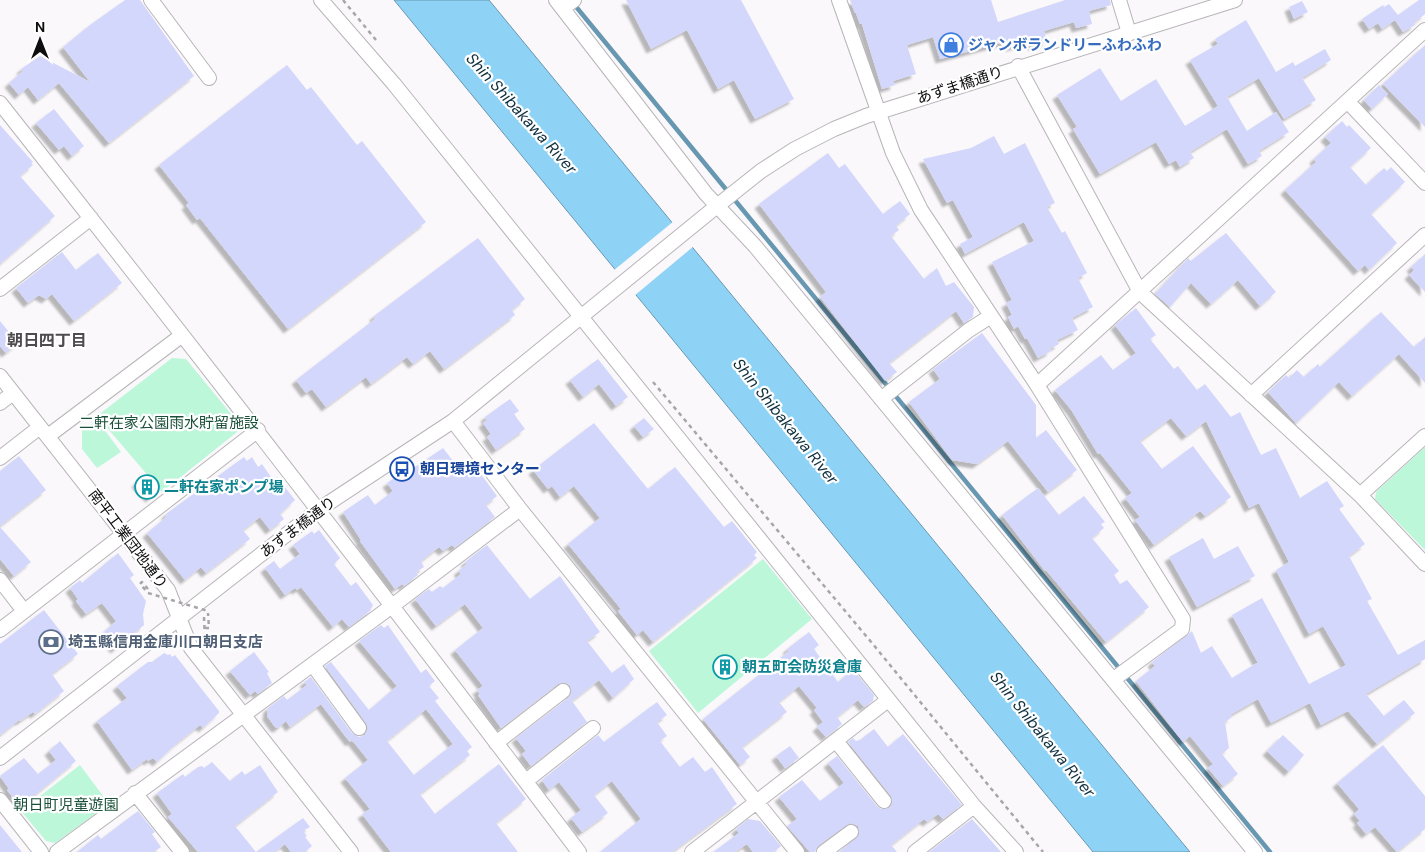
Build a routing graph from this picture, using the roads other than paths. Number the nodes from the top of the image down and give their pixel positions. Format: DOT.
graph roads {
  1 [pos="151,0"];
  2 [pos="321,0"];
  3 [pos="839,0"];
  4 [pos="1119,0"];
  5 [pos="1235,0"];
  6 [pos="564,3"];
  7 [pos="1425,30"];
  8 [pos="1130,32"];
  9 [pos="1018,66"];
  10 [pos="209,78"];
  11 [pos="1348,102"];
  12 [pos="0,103"];
  13 [pos="879,111"];
  14 [pos="1425,183"];
  15 [pos="712,210"];
  16 [pos="91,218"];
  17 [pos="1425,235"];
  18 [pos="0,289"];
  19 [pos="1140,292"];
  20 [pos="991,316"];
  21 [pos="582,318"];
  22 [pos="181,336"];
  23 [pos="0,376"];
  24 [pos="1037,385"];
  25 [pos="13,393"];
  26 [pos="1251,395"];
  27 [pos="881,399"];
  28 [pos="0,403"];
  29 [pos="454,421"];
  30 [pos="258,430"];
  31 [pos="44,431"];
  32 [pos="1425,436"];
  33 [pos="0,458"];
  34 [pos="1360,496"];
  35 [pos="520,509"];
  36 [pos="318,510"];
  37 [pos="125,533"];
  38 [pos="1425,564"];
  39 [pos="0,580"];
  40 [pos="392,606"];
  41 [pos="24,611"];
  42 [pos="180,618"];
  43 [pos="0,630"];
  44 [pos="313,665"];
  45 [pos="1114,679"];
  46 [pos="563,691"];
  47 [pos="888,700"];
  48 [pos="242,714"];
  49 [pos="359,728"];
  50 [pos="593,728"];
  51 [pos="836,741"];
  52 [pos="496,743"];
  53 [pos="0,758"];
  54 [pos="526,781"];
  55 [pos="135,794"];
  56 [pos="0,800"];
  57 [pos="884,801"];
  58 [pos="758,802"];
  59 [pos="974,806"];
  60 [pos="851,832"];
  61 [pos="41,852"];
  62 [pos="57,852"];
  63 [pos="182,852"];
  64 [pos="351,852"];
  65 [pos="579,852"];
  66 [pos="692,852"];
  67 [pos="797,852"];
  68 [pos="824,852"];
  69 [pos="915,852"];
  70 [pos="1016,852"];
  71 [pos="1255,852"];
  1 -- 10 [label="street"];
  2 -- 21 [label="street"];
  3 -- 13 [label="street"];
  4 -- 8 [label="street"];
  5 -- 8 [label="street, あずま橋通り"];
  6 -- 15 [label="street"];
  7 -- 11 [label="street"];
  8 -- 9 [label="street, あずま橋通り"];
  9 -- 13 [label="street, あずま橋通り"];
  9 -- 19 [label="street"];
  11 -- 14 [label="street"];
  11 -- 19 [label="street"];
  12 -- 16 [label="street"];
  13 -- 15 [label="street, あずま橋通り"];
  13 -- 20 [label="street"];
  15 -- 21 [label="street, あずま橋通り"];
  15 -- 27 [label="street"];
  16 -- 18 [label="street"];
  16 -- 22 [label="street"];
  17 -- 26 [label="street"];
  19 -- 24 [label="street"];
  19 -- 26 [label="street"];
  20 -- 24 [label="street"];
  20 -- 27 [label="street"];
  21 -- 29 [label="street, あずま橋通り"];
  21 -- 47 [label="street"];
  22 -- 30 [label="street"];
  22 -- 31 [label="street"];
  23 -- 25 [label="street, 南平工業団地通り"];
  24 -- 45 [label="street"];
  25 -- 28 [label="street"];
  25 -- 31 [label="street, 南平工業団地通り"];
  26 -- 34 [label="street"];
  27 -- 45 [label="street"];
  29 -- 35 [label="street"];
  29 -- 36 [label="street, あずま橋通り"];
  30 -- 36 [label="street"];
  30 -- 37 [label="street"];
  31 -- 33 [label="street"];
  31 -- 37 [label="street, 南平工業団地通り"];
  32 -- 34 [label="street"];
  34 -- 38 [label="street"];
  35 -- 40 [label="street"];
  35 -- 58 [label="street"];
  36 -- 40 [label="street"];
  36 -- 42 [label="street, あずま橋通り"];
  37 -- 41 [label="street"];
  37 -- 42 [label="street, 南平工業団地通り"];
  39 -- 41 [label="street"];
  40 -- 44 [label="street"];
  40 -- 52 [label="street"];
  41 -- 43 [label="street"];
  42 -- 48 [label="street, 南平工業団地通り"];
  42 -- 53 [label="street, あずま橋通り"];
  44 -- 48 [label="street"];
  44 -- 49 [label="street"];
  45 -- 71 [label="street"];
  46 -- 52 [label="street"];
  47 -- 51 [label="street"];
  47 -- 59 [label="street"];
  48 -- 55 [label="street"];
  48 -- 64 [label="street, 南平工業団地通り"];
  50 -- 54 [label="street"];
  51 -- 57 [label="street"];
  51 -- 58 [label="street"];
  52 -- 54 [label="street"];
  54 -- 65 [label="street"];
  55 -- 62 [label="street"];
  55 -- 63 [label="street"];
  56 -- 61 [label="street"];
  58 -- 66 [label="street"];
  58 -- 67 [label="street"];
  59 -- 69 [label="street"];
  59 -- 70 [label="street"];
  60 -- 68 [label="street"];
}
